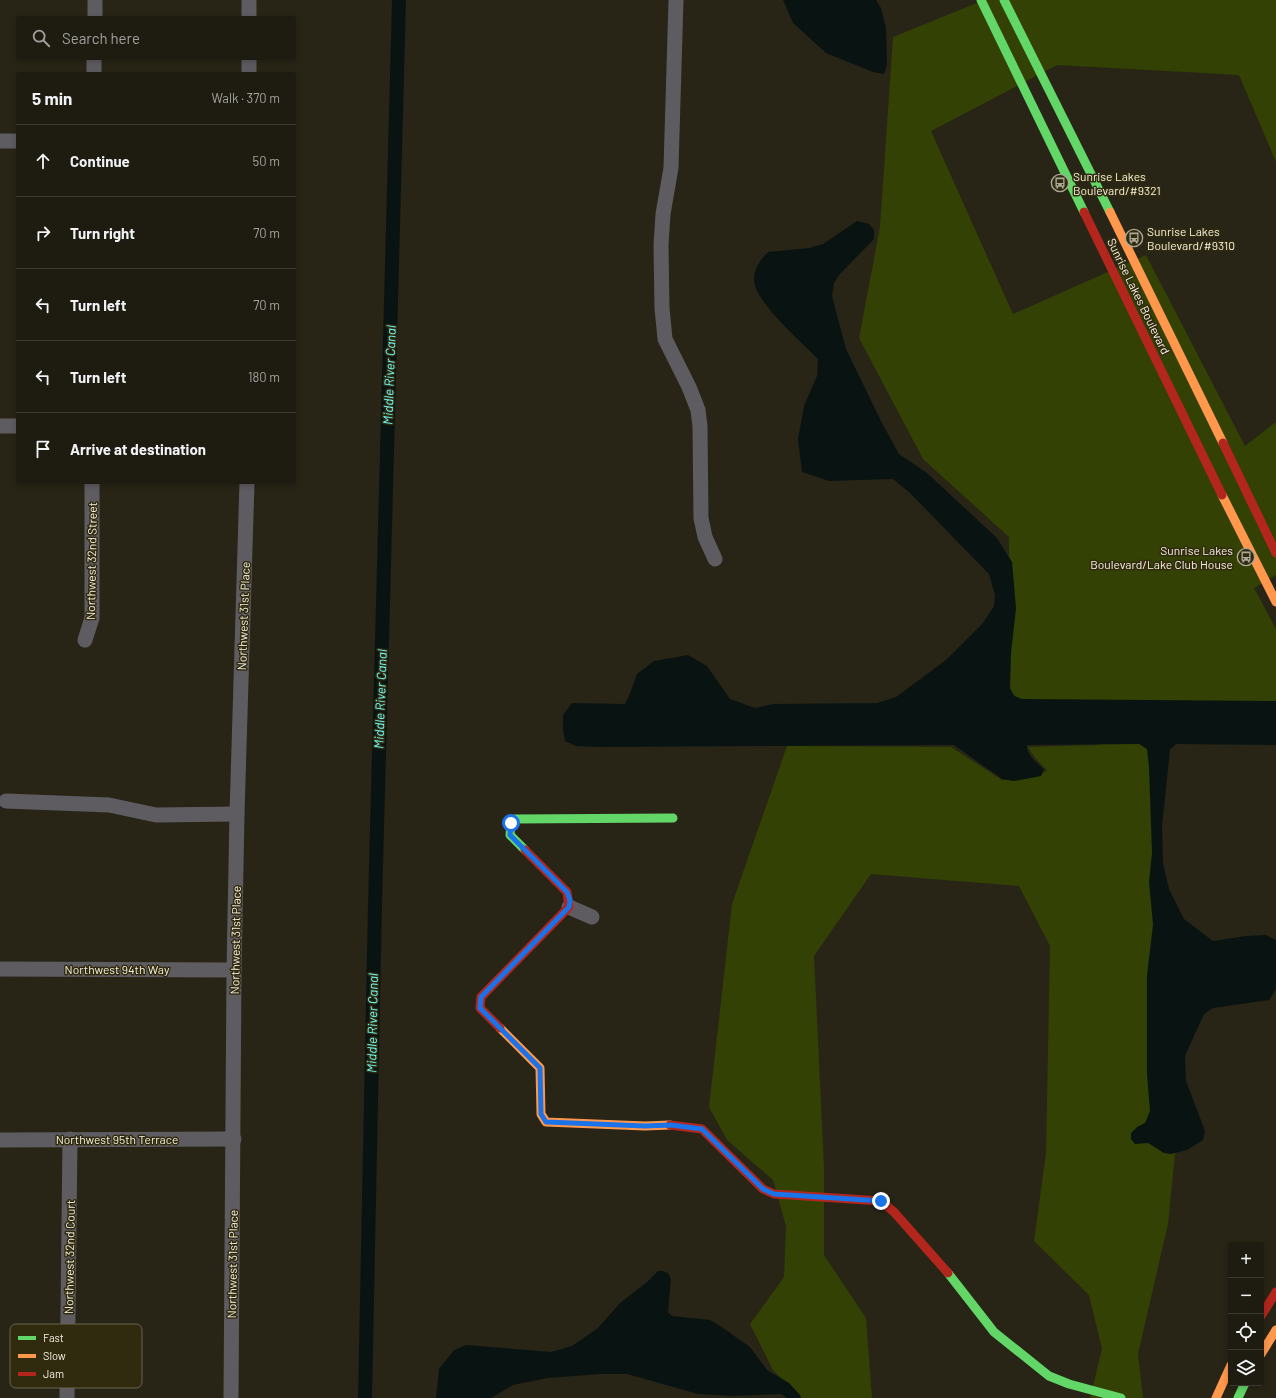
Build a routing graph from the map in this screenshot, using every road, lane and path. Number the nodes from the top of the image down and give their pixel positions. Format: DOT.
graph roads {
  1 [pos="95,0"];
  2 [pos="249,0"];
  3 [pos="676,0"];
  4 [pos="981,0"];
  5 [pos="1004,0"];
  6 [pos="95,16"];
  7 [pos="249,16"];
  8 [pos="94,60"];
  9 [pos="249,60"];
  10 [pos="94,72"];
  11 [pos="249,72"];
  12 [pos="16,140"];
  13 [pos="0,141"];
  14 [pos="0,426"];
  15 [pos="16,426"];
  16 [pos="92,484"];
  17 [pos="247,484"];
  18 [pos="1276,553"];
  19 [pos="715,559"];
  20 [pos="1276,602"];
  21 [pos="85,640"];
  22 [pos="6,800"];
  23 [pos="237,814"];
  24 [pos="673,818"];
  25 [pos="569,907"];
  26 [pos="592,917"];
  27 [pos="0,969"];
  28 [pos="234,970"];
  29 [pos="70,1139"];
  30 [pos="234,1139"];
  31 [pos="0,1140"];
  32 [pos="1276,1292"];
  33 [pos="1262,1314"];
  34 [pos="68,1324"];
  35 [pos="1276,1330"];
  36 [pos="1264,1350"];
  37 [pos="1228,1372"];
  38 [pos="1244,1386"];
  39 [pos="67,1388"];
  40 [pos="67,1398"];
  41 [pos="231,1398"];
  42 [pos="1121,1398"];
  43 [pos="1216,1398"];
  44 [pos="1238,1398"];
  1 -- 6 [label="street"];
  2 -- 7 [label="street"];
  3 -- 19 [label="street"];
  4 -- 20 [label="street, Sunrise Lakes Boulevard"];
  5 -- 18 [label="street, Sunrise Lakes Boulevard"];
  8 -- 10 [label="street"];
  9 -- 11 [label="street"];
  12 -- 13 [label="street"];
  14 -- 15 [label="street"];
  16 -- 21 [label="street, Northwest 32nd Street"];
  17 -- 23 [label="street, Northwest 31st Place"];
  22 -- 23 [label="street"];
  23 -- 28 [label="street, Northwest 31st Place"];
  24 -- 25 [label="street"];
  25 -- 26 [label="street"];
  25 -- 42 [label="street"];
  27 -- 28 [label="street, Northwest 94th Way"];
  28 -- 30 [label="street, Northwest 31st Place"];
  29 -- 30 [label="street, Northwest 95th Terrace"];
  29 -- 31 [label="street, Northwest 95th Terrace"];
  29 -- 34 [label="street, Northwest 32nd Court"];
  30 -- 41 [label="street, Northwest 31st Place"];
  32 -- 33 [label="street"];
  35 -- 36 [label="street"];
  37 -- 43 [label="street"];
  38 -- 44 [label="street"];
  39 -- 40 [label="street, Northwest 32nd Court"];
}
